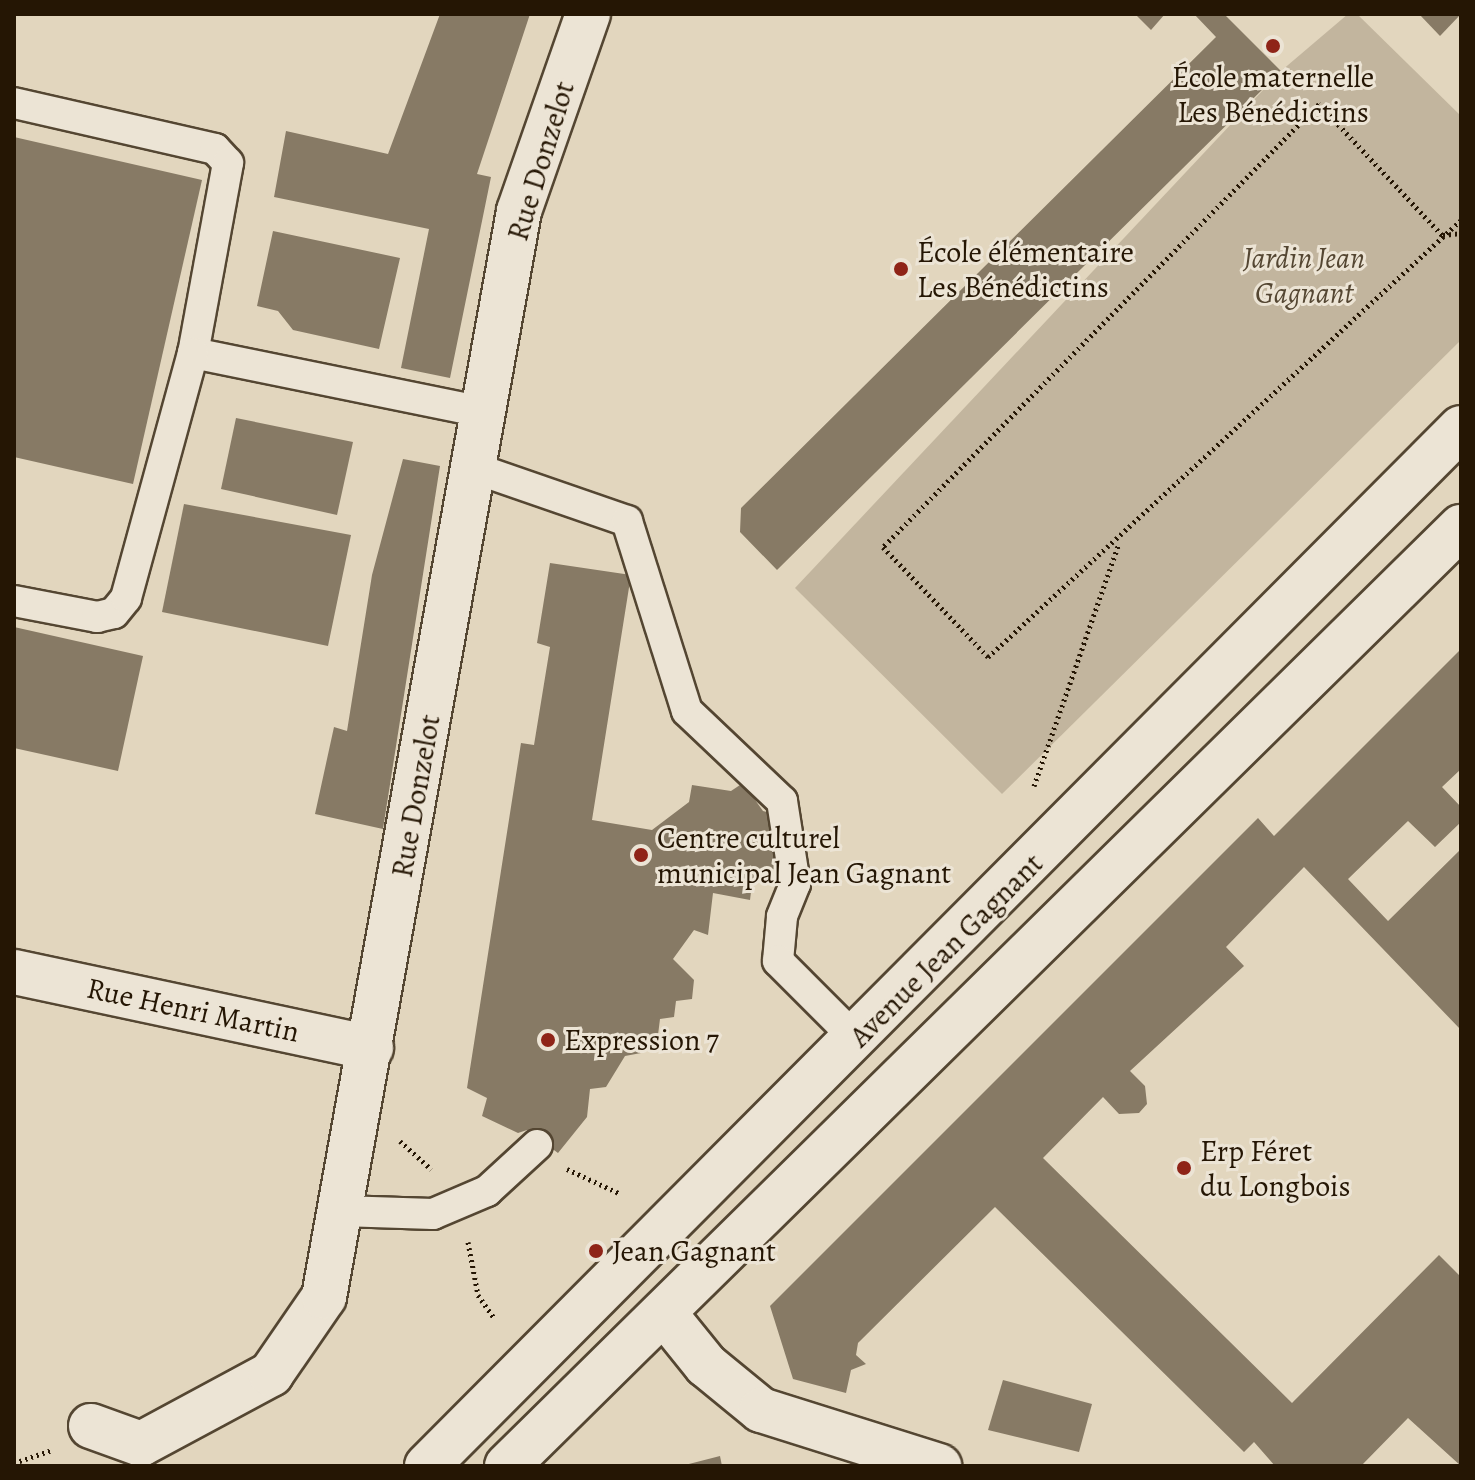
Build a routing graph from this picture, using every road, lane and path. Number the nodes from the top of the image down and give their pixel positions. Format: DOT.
graph roads {
  1 [pos="588,14"];
  2 [pos="14,103"];
  3 [pos="1461,220"];
  4 [pos="1461,233"];
  5 [pos="1442,235"];
  6 [pos="193,353"];
  7 [pos="484,412"];
  8 [pos="1461,428"];
  9 [pos="474,468"];
  10 [pos="1461,527"];
  11 [pos="1119,542"];
  12 [pos="14,601"];
  13 [pos="1034,787"];
  14 [pos="14,972"];
  15 [pos="857,1040"];
  16 [pos="371,1048"];
  17 [pos="534,1148"];
  18 [pos="619,1193"];
  19 [pos="341,1211"];
  20 [pos="664,1313"];
  21 [pos="91,1426"];
  22 [pos="427,1466"];
  23 [pos="507,1466"];
  24 [pos="939,1466"];
  1 -- 7 [label="main road, Rue Donzelot"];
  2 -- 6 [label="lane"];
  3 -- 5 [label="path"];
  4 -- 5 [label="path"];
  5 -- 11 [label="path"];
  5 -- 11 [label="path"];
  6 -- 7 [label="lane"];
  6 -- 12 [label="lane"];
  7 -- 9 [label="main road, Rue Donzelot"];
  8 -- 15 [label="main road, Avenue Jean Gagnant"];
  9 -- 15 [label="lane"];
  9 -- 16 [label="main road, Rue Donzelot"];
  10 -- 20 [label="main road, Avenue Jean Gagnant"];
  11 -- 13 [label="path"];
  14 -- 16 [label="main road, Rue Henri Martin"];
  15 -- 22 [label="main road, Avenue Jean Gagnant"];
  16 -- 19 [label="main road, Rue Donzelot"];
  17 -- 18 [label="path"];
  17 -- 19 [label="lane"];
  19 -- 21 [label="main road, Rue Donzelot"];
  20 -- 23 [label="main road, Avenue Jean Gagnant"];
  20 -- 24 [label="main road"];
}
